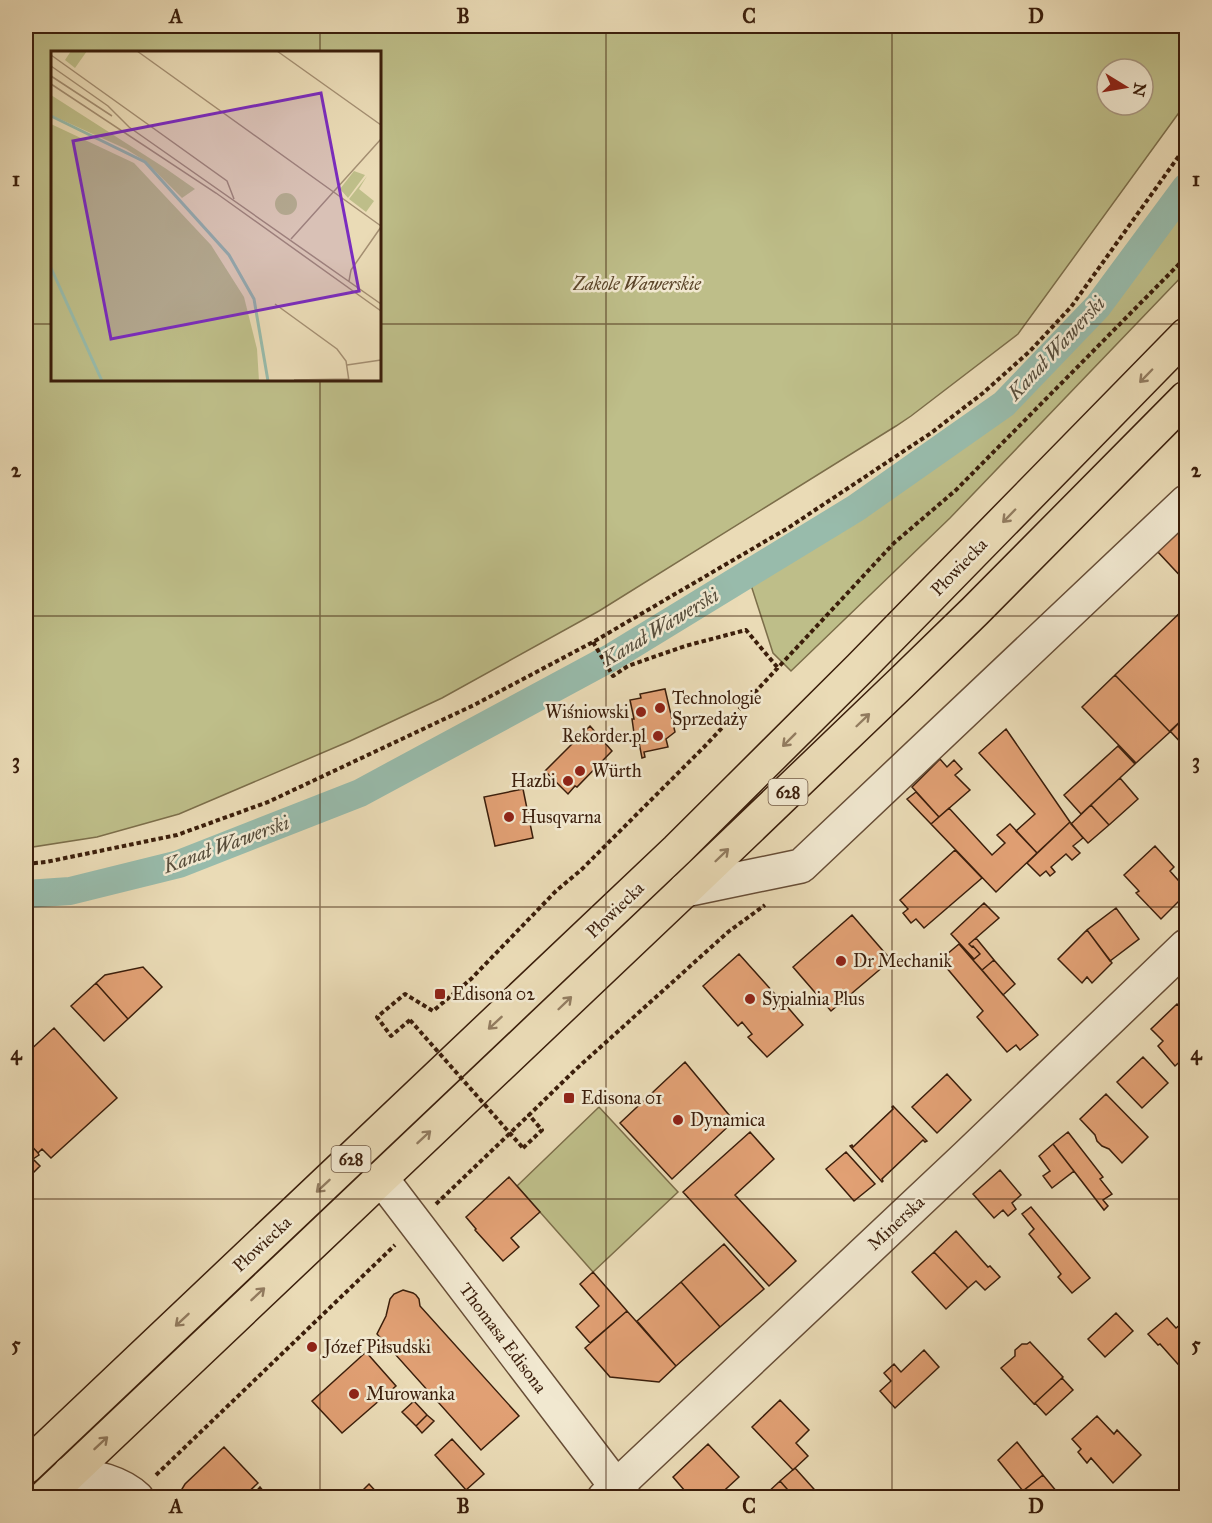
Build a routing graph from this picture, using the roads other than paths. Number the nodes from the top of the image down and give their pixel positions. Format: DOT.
graph roads {
  1 [pos="1186,335"];
  2 [pos="1186,398"];
  3 [pos="1186,502"];
  4 [pos="685,890"];
  5 [pos="1186,946"];
  6 [pos="381,1178"];
  7 [pos="26,1467"];
  8 [pos="70,1473"];
  9 [pos="141,1491"];
  10 [pos="616,1494"];
  11 [pos="44,1497"];
  1 -- 7 [label="main road, Płowiecka / 628, one-way"];
  4 -- 2 [label="main road, Płowiecka / 628, one-way"];
  3 -- 4 [label="street"];
  6 -- 4 [label="main road, Płowiecka / 628, one-way"];
  5 -- 10 [label="street, Minerska"];
  8 -- 6 [label="main road, Płowiecka / 628, one-way"];
  6 -- 10 [label="street, Thomasa Edisona"];
  8 -- 9 [label="street"];
  8 -- 11 [label="main road, Płowiecka / 628"];
}
